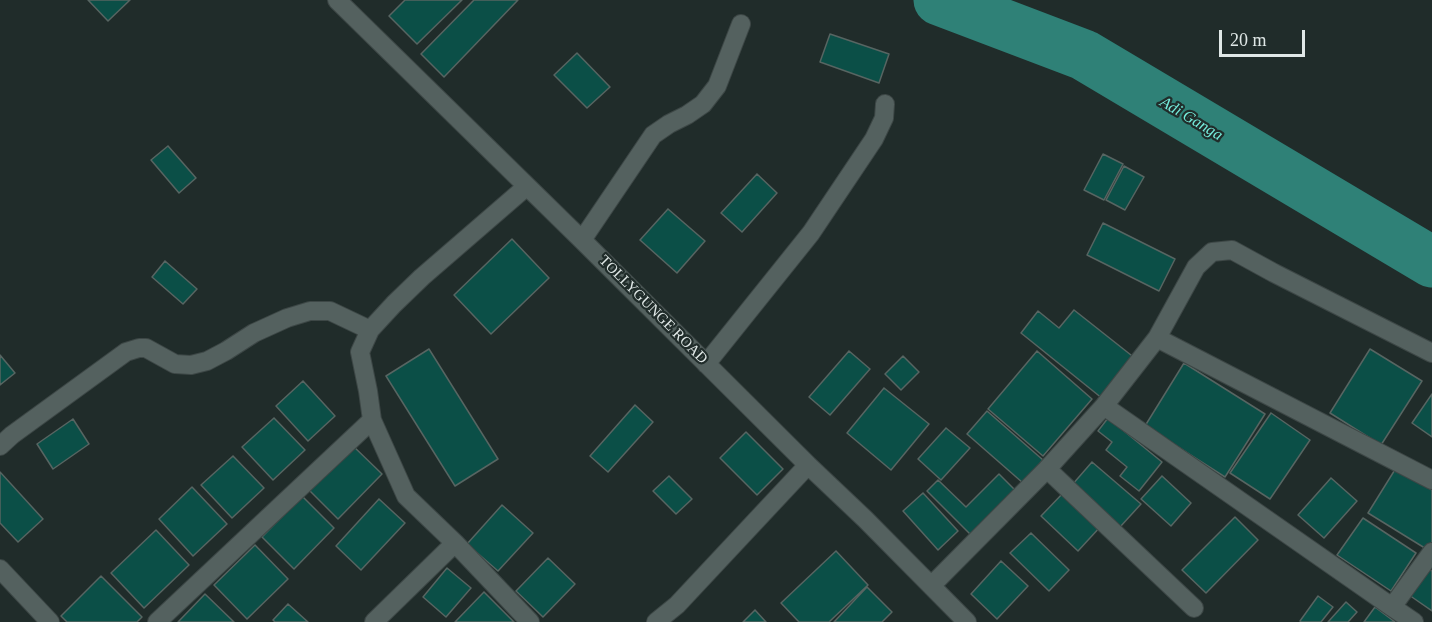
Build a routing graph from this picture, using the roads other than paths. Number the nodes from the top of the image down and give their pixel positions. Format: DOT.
graph roads {
  1 [pos="337,0"];
  2 [pos="741,24"];
  3 [pos="885,104"];
  4 [pos="526,187"];
  5 [pos="582,240"];
  6 [pos="369,330"];
  7 [pos="1157,338"];
  8 [pos="1432,353"];
  9 [pos="706,364"];
  10 [pos="1104,406"];
  11 [pos="372,420"];
  12 [pos="0,446"];
  13 [pos="807,465"];
  14 [pos="1047,469"];
  15 [pos="1432,480"];
  16 [pos="455,543"];
  17 [pos="1432,552"];
  18 [pos="0,568"];
  19 [pos="932,585"];
  20 [pos="1392,607"];
  21 [pos="1194,608"];
  22 [pos="50,622"];
  23 [pos="157,622"];
  24 [pos="374,622"];
  25 [pos="530,622"];
  26 [pos="656,622"];
  27 [pos="967,622"];
  28 [pos="1414,622"];
  1 -- 4 [label="street, TOLLYGUNGE ROAD"];
  2 -- 5 [label="street"];
  3 -- 9 [label="street"];
  4 -- 5 [label="street, TOLLYGUNGE ROAD"];
  4 -- 6 [label="street"];
  5 -- 9 [label="street, TOLLYGUNGE ROAD"];
  6 -- 11 [label="street"];
  6 -- 12 [label="street"];
  7 -- 8 [label="street"];
  7 -- 10 [label="street"];
  7 -- 15 [label="street"];
  9 -- 13 [label="street, TOLLYGUNGE ROAD"];
  10 -- 14 [label="street"];
  10 -- 20 [label="street"];
  11 -- 16 [label="street"];
  11 -- 23 [label="street"];
  13 -- 19 [label="street, TOLLYGUNGE ROAD"];
  13 -- 26 [label="street"];
  14 -- 19 [label="street"];
  14 -- 21 [label="street"];
  16 -- 24 [label="street"];
  16 -- 25 [label="street"];
  17 -- 20 [label="street"];
  18 -- 22 [label="street"];
  19 -- 27 [label="street, TOLLYGUNGE ROAD"];
  20 -- 28 [label="street"];
}
